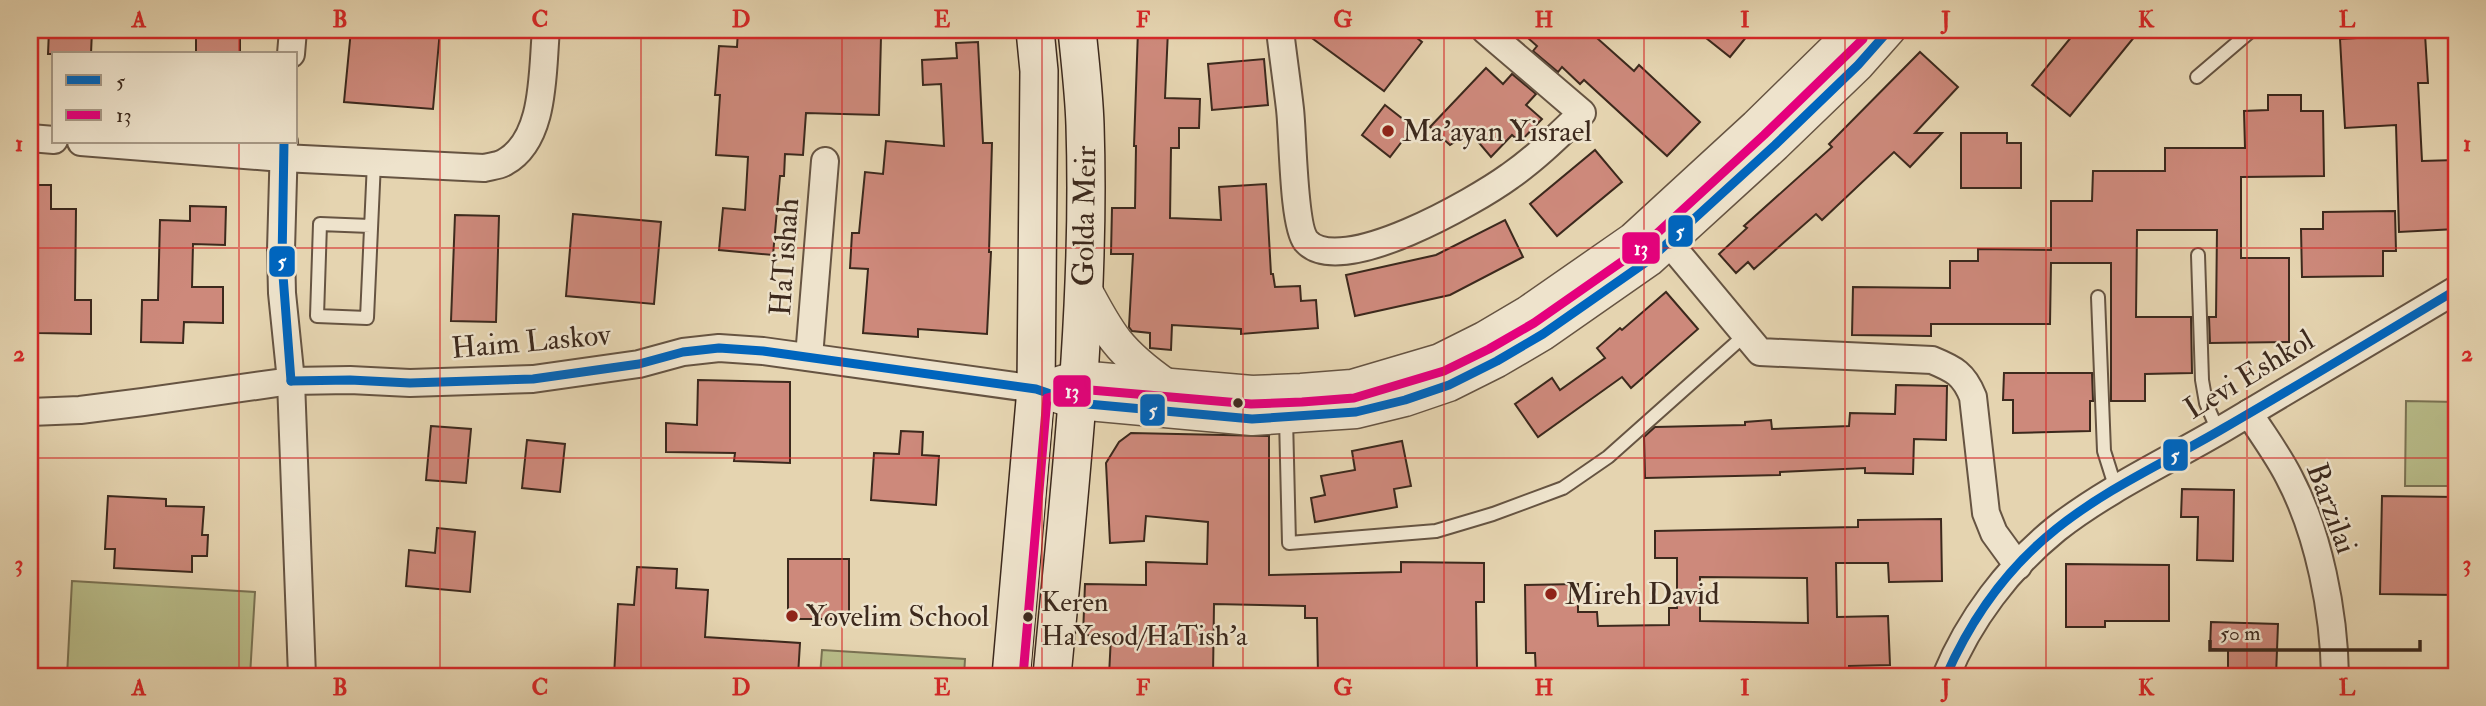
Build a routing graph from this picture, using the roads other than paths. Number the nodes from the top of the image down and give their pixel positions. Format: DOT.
graph roads {
  1 [pos="293,30"];
  2 [pos="546,30"];
  3 [pos="1035,30"];
  4 [pos="1077,30"];
  5 [pos="1280,30"];
  6 [pos="1485,30"];
  7 [pos="1854,30"];
  8 [pos="1889,30"];
  9 [pos="2252,30"];
  10 [pos="291,52"];
  11 [pos="2196,77"];
  12 [pos="30,138"];
  13 [pos="52,140"];
  14 [pos="132,144"];
  15 [pos="284,150"];
  16 [pos="374,162"];
  17 [pos="825,162"];
  18 [pos="370,226"];
  19 [pos="1660,232"];
  20 [pos="2199,255"];
  21 [pos="1083,285"];
  22 [pos="2456,290"];
  23 [pos="2098,297"];
  24 [pos="1745,335"];
  25 [pos="809,357"];
  26 [pos="291,382"];
  27 [pos="1166,385"];
  28 [pos="1036,389"];
  29 [pos="1078,390"];
  30 [pos="30,412"];
  31 [pos="2249,413"];
  32 [pos="1286,417"];
  33 [pos="2218,431"];
  34 [pos="2116,489"];
  35 [pos="2018,566"];
  36 [pos="302,676"];
  37 [pos="1011,676"];
  38 [pos="1052,676"];
  39 [pos="1946,676"];
  40 [pos="2334,676"];
  1 -- 10 [label="street"];
  2 -- 16 [label="street"];
  3 -- 28 [label="main road, Golda Meir"];
  4 -- 21 [label="main road, Golda Meir"];
  5 -- 6 [label="street"];
  7 -- 19 [label="street"];
  8 -- 19 [label="street"];
  9 -- 11 [label="lane"];
  12 -- 13 [label="street"];
  14 -- 15 [label="street"];
  15 -- 16 [label="street"];
  15 -- 26 [label="street"];
  16 -- 18 [label="lane"];
  17 -- 25 [label="street, HaTishah"];
  18 -- 18 [label="lane"];
  19 -- 24 [label="street"];
  19 -- 27 [label="street"];
  19 -- 32 [label="street"];
  20 -- 33 [label="lane"];
  21 -- 27 [label="street"];
  21 -- 29 [label="main road, Golda Meir"];
  22 -- 31 [label="street, Levi Eshkol"];
  23 -- 34 [label="lane"];
  24 -- 32 [label="lane"];
  24 -- 35 [label="street"];
  25 -- 26 [label="street, Haim Laskov"];
  25 -- 28 [label="street, Haim Laskov"];
  26 -- 30 [label="street, Haim Laskov"];
  26 -- 36 [label="street"];
  27 -- 29 [label="street"];
  28 -- 29 [label="street"];
  28 -- 37 [label="main road, Golda Meir"];
  29 -- 32 [label="street"];
  29 -- 38 [label="main road, Golda Meir"];
  31 -- 33 [label="street, Levi Eshkol"];
  31 -- 40 [label="street, Barzilai"];
  33 -- 34 [label="street, Levi Eshkol"];
  34 -- 35 [label="street, Levi Eshkol"];
  35 -- 39 [label="street, Levi Eshkol"];
}
